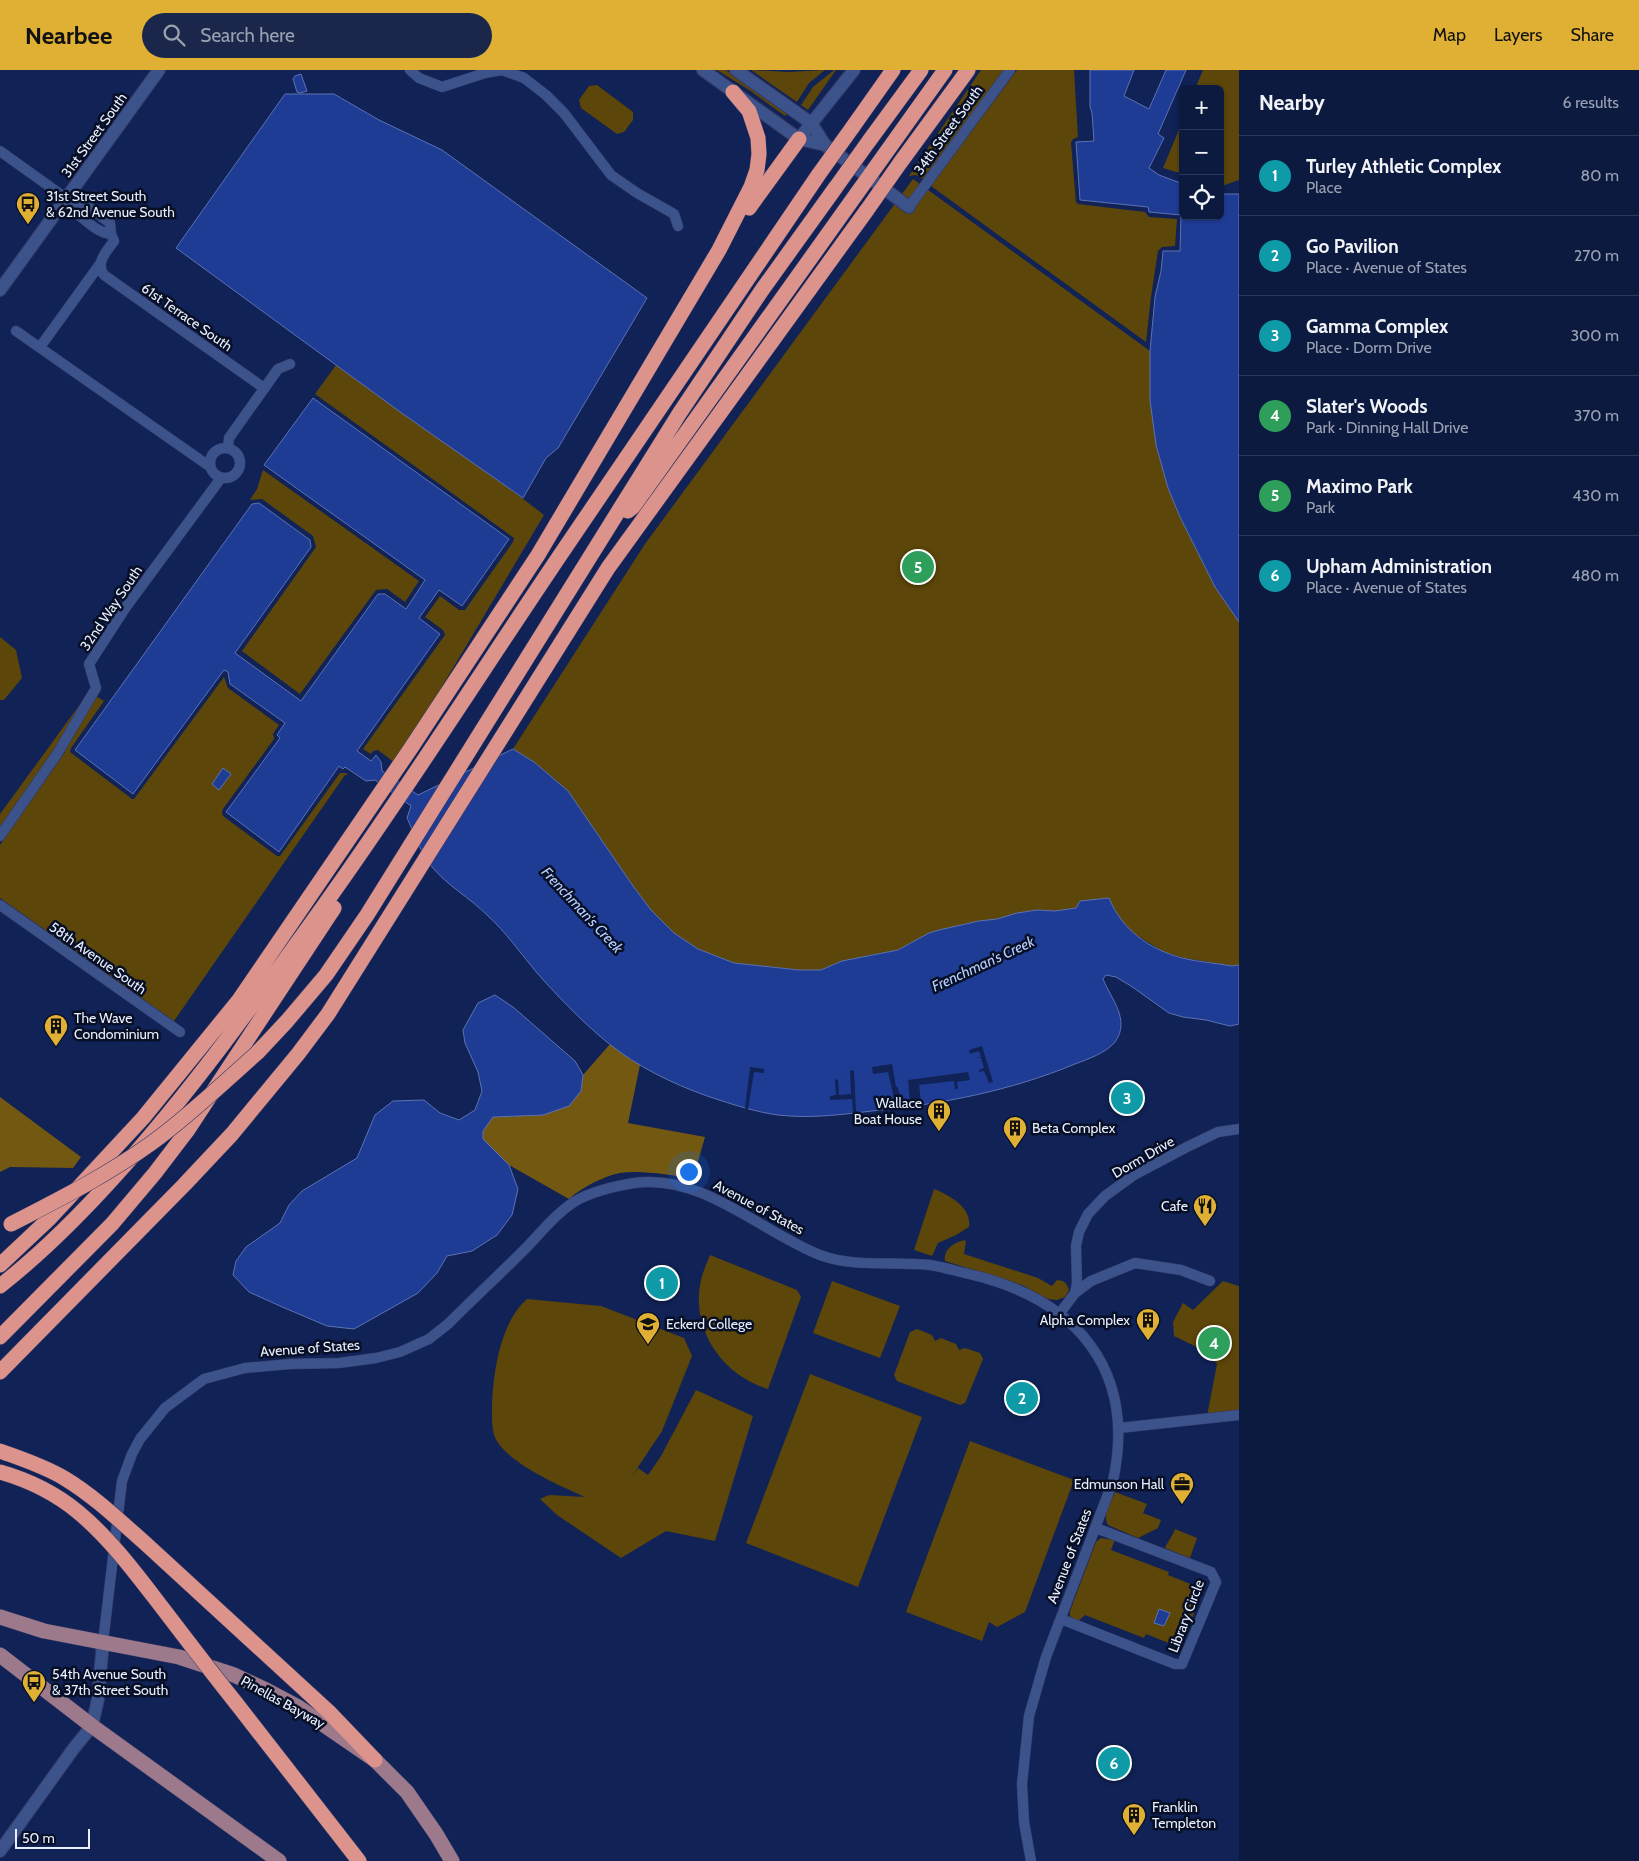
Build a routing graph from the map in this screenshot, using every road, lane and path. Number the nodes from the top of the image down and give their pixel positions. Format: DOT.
graph roads {
  1 [pos="159,70"];
  2 [pos="410,70"];
  3 [pos="703,70"];
  4 [pos="736,70"];
  5 [pos="854,70"];
  6 [pos="894,70"];
  7 [pos="920,70"];
  8 [pos="944,70"];
  9 [pos="968,70"];
  10 [pos="1010,70"];
  11 [pos="733,92"];
  12 [pos="812,123"];
  13 [pos="799,139"];
  14 [pos="825,145"];
  15 [pos="0,151"];
  16 [pos="868,177"];
  17 [pos="70,201"];
  18 [pos="909,207"];
  19 [pos="678,226"];
  20 [pos="719,250"];
  21 [pos="100,264"];
  22 [pos="0,290"];
  23 [pos="16,331"];
  24 [pos="40,348"];
  25 [pos="290,364"];
  26 [pos="264,388"];
  27 [pos="228,448"];
  28 [pos="209,466"];
  29 [pos="221,478"];
  30 [pos="608,529"];
  31 [pos="0,836"];
  32 [pos="357,860"];
  33 [pos="0,905"];
  34 [pos="180,1032"];
  35 [pos="1239,1129"];
  36 [pos="6,1227"];
  37 [pos="0,1265"];
  38 [pos="1210,1281"];
  39 [pos="0,1286"];
  40 [pos="1076,1288"];
  41 [pos="1060,1313"];
  42 [pos="0,1337"];
  43 [pos="0,1372"];
  44 [pos="1239,1415"];
  45 [pos="1118,1428"];
  46 [pos="0,1451"];
  47 [pos="0,1472"];
  48 [pos="1096,1528"];
  49 [pos="0,1617"];
  50 [pos="1061,1619"];
  51 [pos="103,1642"];
  52 [pos="0,1655"];
  53 [pos="92,1726"];
  54 [pos="375,1760"];
  55 [pos="0,1851"];
  56 [pos="279,1861"];
  57 [pos="359,1861"];
  58 [pos="452,1861"];
  59 [pos="1031,1861"];
  1 -- 17 [label="street, 31st Street South"];
  2 -- 19 [label="street"];
  3 -- 11 [label="street"];
  4 -- 12 [label="street"];
  5 -- 12 [label="street"];
  6 -- 32 [label="highway, bridge"];
  7 -- 30 [label="highway, bridge"];
  8 -- 16 [label="highway"];
  9 -- 43 [label="highway, bridge"];
  10 -- 18 [label="street, 34th Street South"];
  11 -- 13 [label="street"];
  11 -- 20 [label="highway"];
  12 -- 13 [label="street"];
  12 -- 14 [label="street"];
  13 -- 14 [label="street"];
  13 -- 20 [label="highway"];
  14 -- 16 [label="street"];
  15 -- 17 [label="street"];
  16 -- 18 [label="street"];
  16 -- 30 [label="highway"];
  17 -- 21 [label="street"];
  17 -- 22 [label="street, 31st Street South"];
  20 -- 37 [label="highway"];
  21 -- 24 [label="street"];
  21 -- 26 [label="street, 61st Terrace South"];
  23 -- 24 [label="street"];
  24 -- 28 [label="street"];
  25 -- 26 [label="street"];
  26 -- 27 [label="street"];
  27 -- 28 [label="street"];
  27 -- 29 [label="street, 32nd Way South"];
  28 -- 29 [label="street"];
  29 -- 31 [label="street, 32nd Way South"];
  30 -- 36 [label="highway, bridge"];
  32 -- 39 [label="highway"];
  32 -- 42 [label="highway"];
  33 -- 34 [label="street, 58th Avenue South"];
  35 -- 40 [label="street, Dorm Drive"];
  38 -- 40 [label="street"];
  40 -- 41 [label="street"];
  41 -- 45 [label="street, Avenue of States"];
  41 -- 51 [label="street, Avenue of States"];
  44 -- 45 [label="street"];
  45 -- 48 [label="street, Avenue of States"];
  46 -- 54 [label="highway, bridge"];
  47 -- 57 [label="highway, bridge"];
  48 -- 50 [label="street, Avenue of States"];
  48 -- 50 [label="street, Library Circle"];
  49 -- 51 [label="main road, Pinellas Bayway"];
  50 -- 59 [label="street, Avenue of States"];
  51 -- 53 [label="street, Avenue of States"];
  51 -- 54 [label="main road, Pinellas Bayway"];
  52 -- 53 [label="main road"];
  53 -- 55 [label="street"];
  53 -- 56 [label="main road"];
  54 -- 58 [label="main road, Pinellas Bayway"];
}
